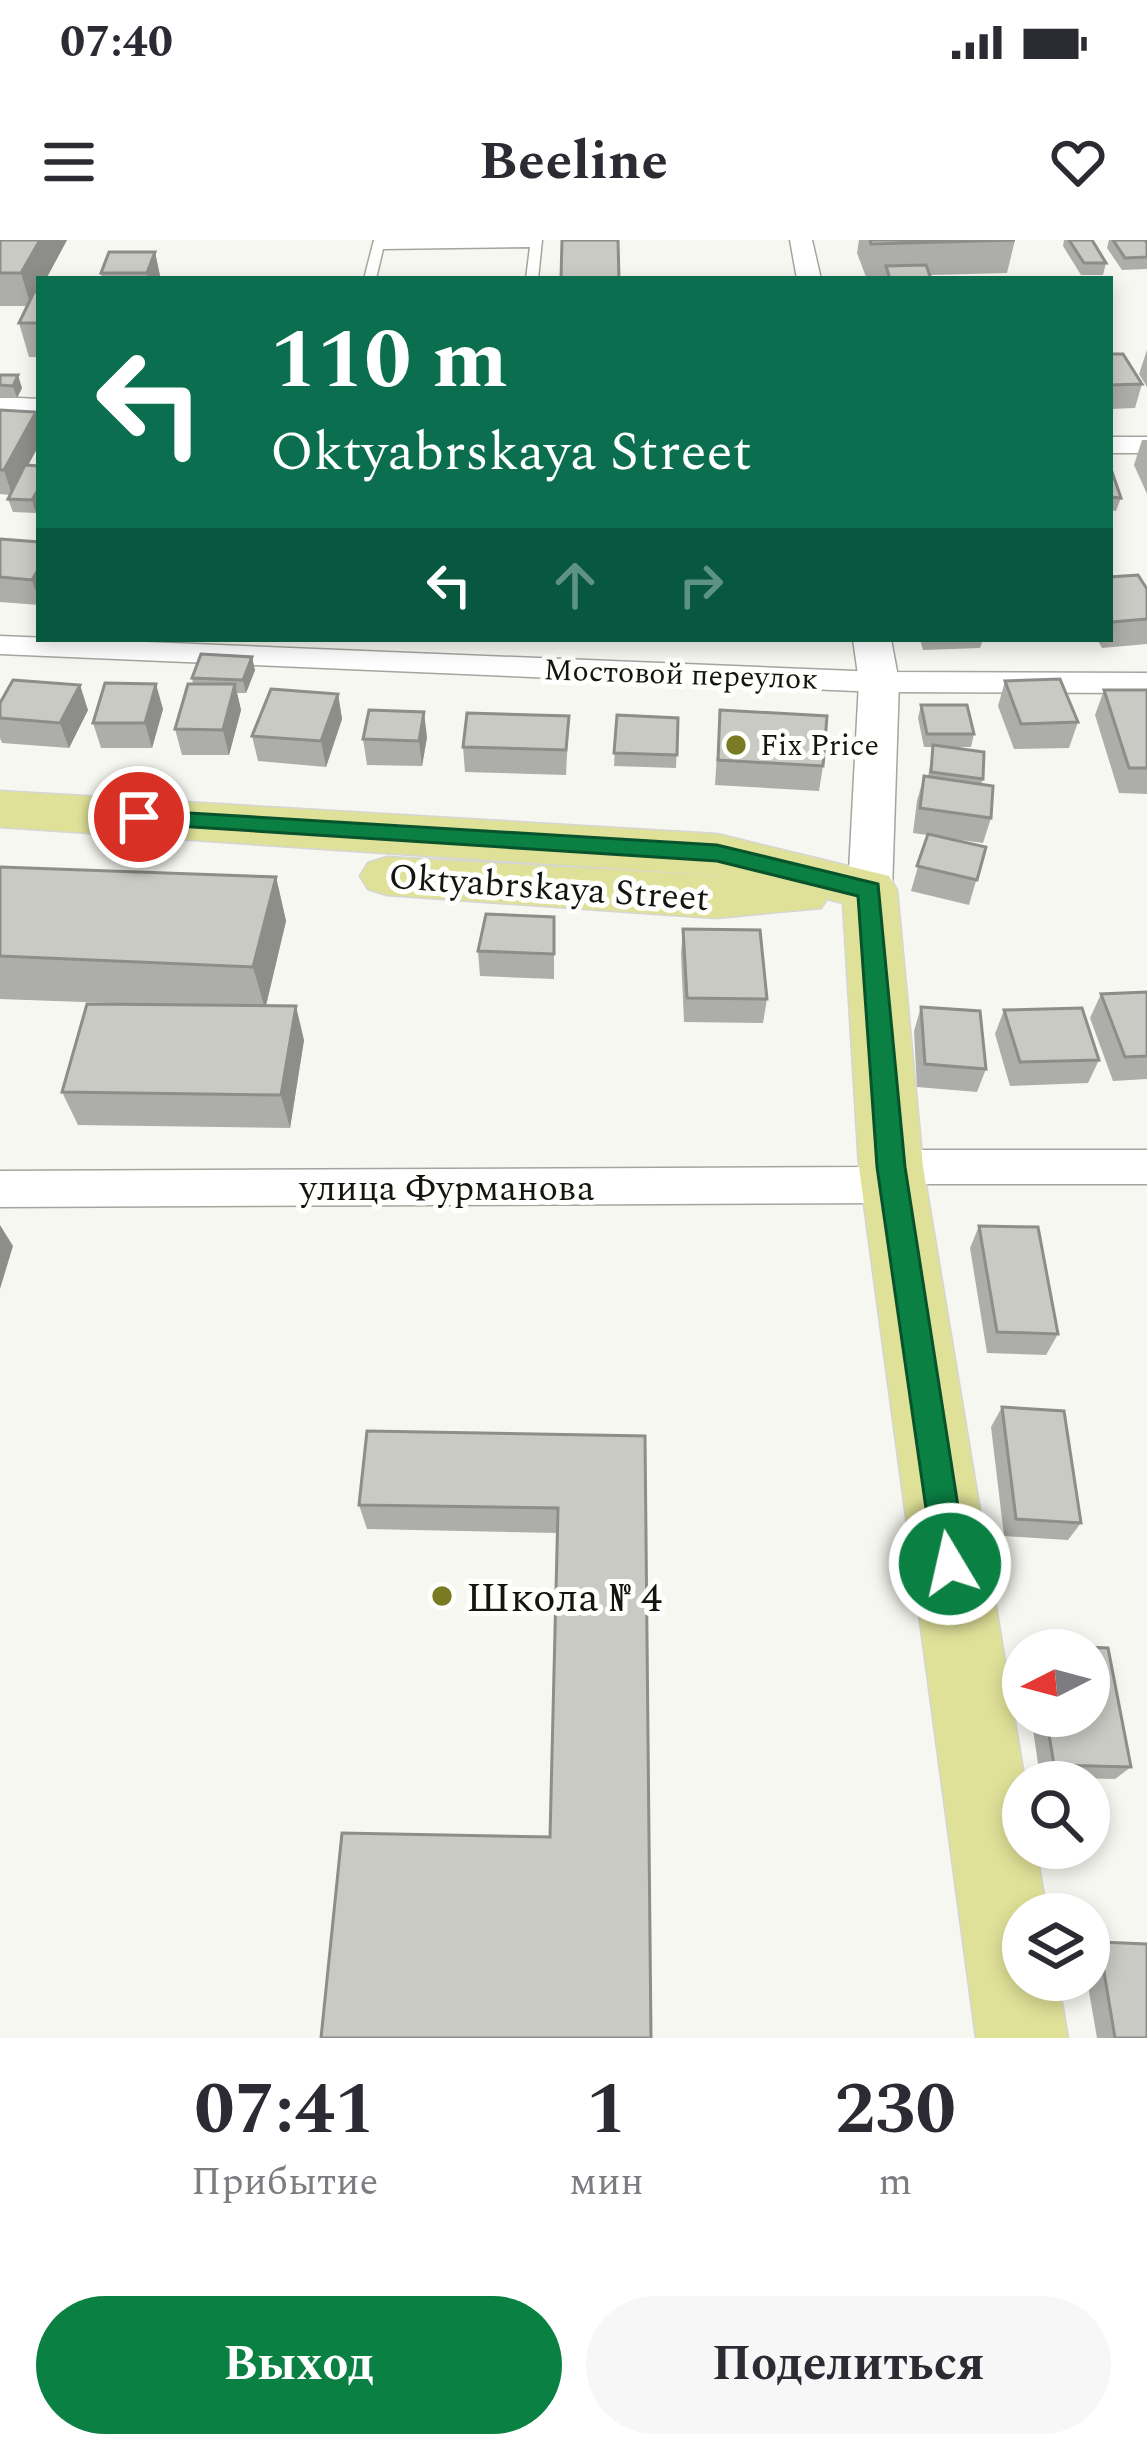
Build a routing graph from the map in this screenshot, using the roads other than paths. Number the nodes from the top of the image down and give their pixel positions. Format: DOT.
graph roads {
  1 [pos="801,240"];
  2 [pos="536,242"];
  3 [pos="379,243"];
  4 [pos="371,276"];
  5 [pos="532,276"];
  6 [pos="808,276"];
  7 [pos="0,407"];
  8 [pos="36,409"];
  9 [pos="1113,445"];
  10 [pos="1147,445"];
  11 [pos="872,642"];
  12 [pos="0,645"];
  13 [pos="878,682"];
  14 [pos="1147,682"];
  15 [pos="0,808"];
  16 [pos="0,851"];
  17 [pos="870,890"];
  18 [pos="1147,1168"];
  19 [pos="892,1176"];
  20 [pos="0,1189"];
  21 [pos="1022,2038"];
  1 -- 6 [label="street"];
  2 -- 3 [label="lane"];
  2 -- 5 [label="lane"];
  3 -- 4 [label="lane"];
  7 -- 8 [label="street"];
  9 -- 10 [label="street"];
  11 -- 13 [label="street"];
  12 -- 13 [label="street, Мостовой переулок"];
  13 -- 14 [label="street, Мостовой переулок"];
  13 -- 17 [label="street"];
  15 -- 17 [label="main road, Oktyabrskaya Street"];
  16 -- 17 [label="main road, Oktyabrskaya Street"];
  17 -- 19 [label="main road"];
  18 -- 19 [label="street, улица Фурманова"];
  19 -- 20 [label="street, улица Фурманова"];
  19 -- 21 [label="main road"];
}
